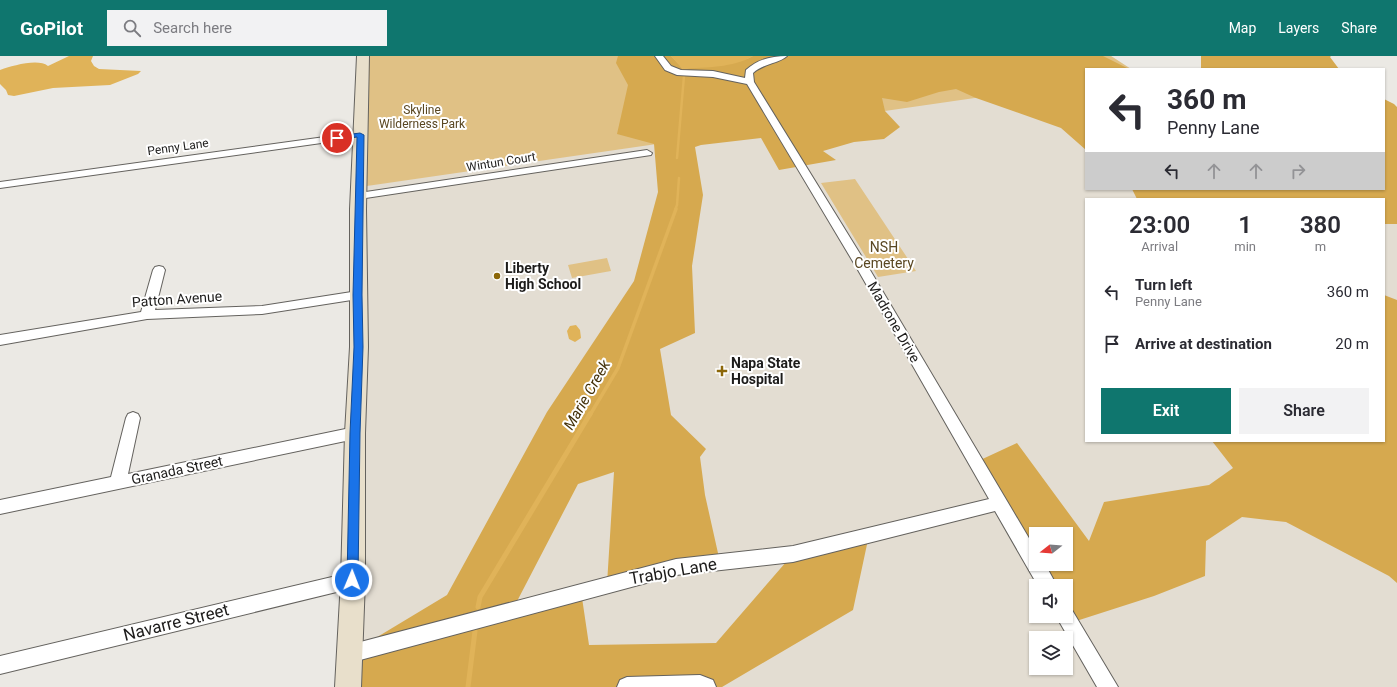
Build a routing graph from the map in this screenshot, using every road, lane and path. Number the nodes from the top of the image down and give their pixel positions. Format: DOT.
graph roads {
  1 [pos="363,56"];
  2 [pos="659,56"];
  3 [pos="783,56"];
  4 [pos="750,82"];
  5 [pos="360,135"];
  6 [pos="647,153"];
  7 [pos="0,185"];
  8 [pos="359,196"];
  9 [pos="159,270"];
  10 [pos="358,295"];
  11 [pos="147,315"];
  12 [pos="0,340"];
  13 [pos="133,418"];
  14 [pos="355,433"];
  15 [pos="118,483"];
  16 [pos="999,503"];
  17 [pos="0,507"];
  18 [pos="1044,579"];
  19 [pos="352,580"];
  20 [pos="1069,623"];
  21 [pos="350,654"];
  22 [pos="0,665"];
  23 [pos="348,687"];
  24 [pos="626,687"];
  25 [pos="706,687"];
  26 [pos="1108,687"];
  1 -- 5 [label="street"];
  2 -- 4 [label="street"];
  3 -- 4 [label="street"];
  4 -- 16 [label="street, Madrone Drive"];
  5 -- 7 [label="street, Penny Lane"];
  5 -- 8 [label="street"];
  6 -- 8 [label="street, Wintun Court"];
  8 -- 10 [label="street"];
  9 -- 11 [label="street"];
  10 -- 11 [label="street, Patton Avenue"];
  10 -- 14 [label="street"];
  11 -- 12 [label="street, Patton Avenue"];
  13 -- 15 [label="street"];
  14 -- 15 [label="street, Granada Street"];
  14 -- 19 [label="street"];
  15 -- 17 [label="street, Granada Street"];
  16 -- 18 [label="street, Madrone Drive"];
  16 -- 21 [label="street, Trabjo Lane"];
  19 -- 21 [label="street"];
  19 -- 22 [label="street, Navarre Street"];
  20 -- 26 [label="street"];
  21 -- 23 [label="street"];
  24 -- 25 [label="street"];
}
